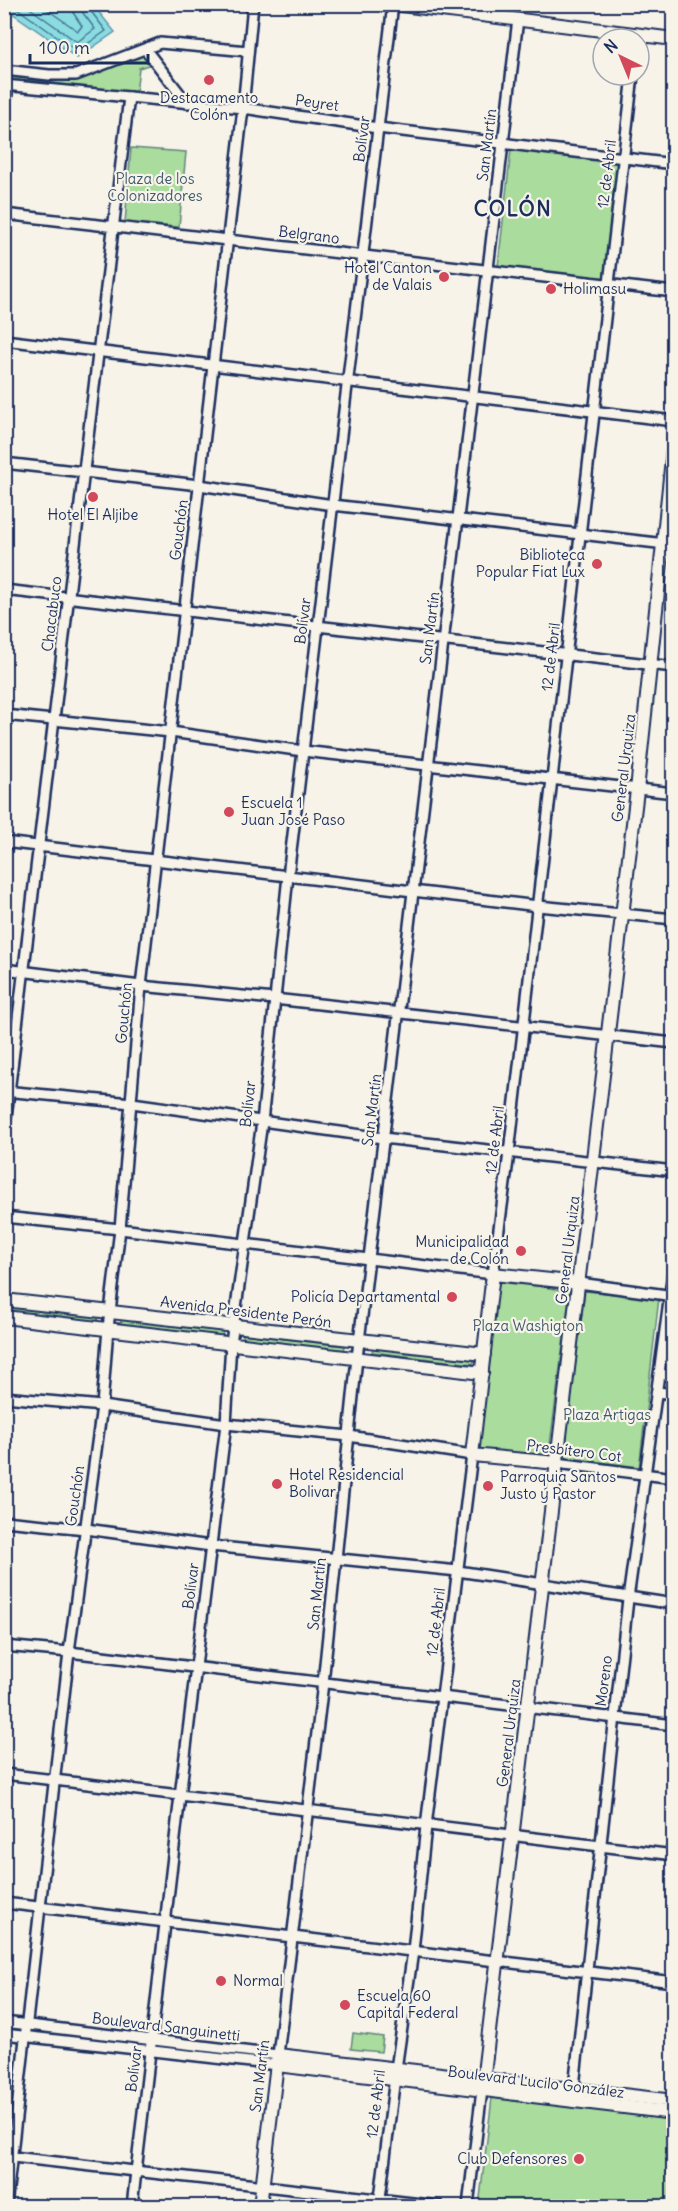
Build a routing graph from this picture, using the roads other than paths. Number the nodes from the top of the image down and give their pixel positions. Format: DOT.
graph roads {
  1 [pos="253,4"];
  2 [pos="393,4"];
  3 [pos="518,19"];
  4 [pos="591,30"];
  5 [pos="651,38"];
  6 [pos="674,39"];
  7 [pos="146,50"];
  8 [pos="248,51"];
  9 [pos="4,70"];
  10 [pos="6,85"];
  11 [pos="632,87"];
  12 [pos="129,97"];
  13 [pos="187,102"];
  14 [pos="243,108"];
  15 [pos="4,115"];
  16 [pos="378,128"];
  17 [pos="503,143"];
  18 [pos="624,158"];
  19 [pos="674,164"];
  20 [pos="4,214"];
  21 [pos="113,227"];
  22 [pos="228,240"];
  23 [pos="363,256"];
  24 [pos="488,270"];
  25 [pos="609,284"];
  26 [pos="674,292"];
  27 [pos="4,340"];
  28 [pos="98,351"];
  29 [pos="213,365"];
  30 [pos="347,382"];
  31 [pos="472,397"];
  32 [pos="595,412"];
  33 [pos="674,420"];
  34 [pos="674,440"];
  35 [pos="4,463"];
  36 [pos="85,472"];
  37 [pos="199,485"];
  38 [pos="333,505"];
  39 [pos="458,519"];
  40 [pos="580,533"];
  41 [pos="667,544"];
  42 [pos="4,590"];
  43 [pos="69,598"];
  44 [pos="185,611"];
  45 [pos="318,626"];
  46 [pos="443,641"];
  47 [pos="567,655"];
  48 [pos="651,664"];
  49 [pos="674,667"];
  50 [pos="4,715"];
  51 [pos="54,721"];
  52 [pos="171,732"];
  53 [pos="303,751"];
  54 [pos="428,766"];
  55 [pos="552,781"];
  56 [pos="637,790"];
  57 [pos="674,793"];
  58 [pos="4,842"];
  59 [pos="39,846"];
  60 [pos="156,860"];
  61 [pos="288,876"];
  62 [pos="413,891"];
  63 [pos="538,906"];
  64 [pos="621,915"];
  65 [pos="674,919"];
  66 [pos="4,969"];
  67 [pos="24,971"];
  68 [pos="141,986"];
  69 [pos="274,999"];
  70 [pos="400,1012"];
  71 [pos="524,1026"];
  72 [pos="607,1038"];
  73 [pos="674,1043"];
  74 [pos="7,1091"];
  75 [pos="132,1103"];
  76 [pos="261,1122"];
  77 [pos="4,1134"];
  78 [pos="383,1138"];
  79 [pos="509,1153"];
  80 [pos="594,1161"];
  81 [pos="674,1170"];
  82 [pos="4,1217"];
  83 [pos="120,1229"];
  84 [pos="243,1245"];
  85 [pos="369,1260"];
  86 [pos="674,1264"];
  87 [pos="493,1274"];
  88 [pos="579,1283"];
  89 [pos="672,1295"];
  90 [pos="4,1300"];
  91 [pos="109,1311"];
  92 [pos="4,1317"];
  93 [pos="233,1325"];
  94 [pos="108,1328"];
  95 [pos="359,1340"];
  96 [pos="231,1343"];
  97 [pos="484,1354"];
  98 [pos="357,1358"];
  99 [pos="482,1373"];
  100 [pos="660,1374"];
  101 [pos="674,1376"];
  102 [pos="657,1392"];
  103 [pos="674,1394"];
  104 [pos="4,1397"];
  105 [pos="102,1406"];
  106 [pos="226,1424"];
  107 [pos="349,1436"];
  108 [pos="472,1455"];
  109 [pos="557,1463"];
  110 [pos="646,1474"];
  111 [pos="674,1478"];
  112 [pos="4,1521"];
  113 [pos="86,1529"];
  114 [pos="211,1546"];
  115 [pos="336,1558"];
  116 [pos="458,1571"];
  117 [pos="542,1584"];
  118 [pos="628,1599"];
  119 [pos="674,1604"];
  120 [pos="4,1646"];
  121 [pos="69,1653"];
  122 [pos="196,1669"];
  123 [pos="323,1683"];
  124 [pos="442,1697"];
  125 [pos="527,1706"];
  126 [pos="615,1718"];
  127 [pos="674,1725"];
  128 [pos="4,1774"];
  129 [pos="54,1779"];
  130 [pos="180,1796"];
  131 [pos="307,1809"];
  132 [pos="426,1826"];
  133 [pos="512,1836"];
  134 [pos="600,1846"];
  135 [pos="674,1855"];
  136 [pos="4,1903"];
  137 [pos="41,1907"];
  138 [pos="166,1923"];
  139 [pos="292,1937"];
  140 [pos="413,1951"];
  141 [pos="497,1961"];
  142 [pos="586,1972"];
  143 [pos="674,1983"];
  144 [pos="4,2022"];
  145 [pos="27,2024"];
  146 [pos="4,2034"];
  147 [pos="26,2036"];
  148 [pos="152,2046"];
  149 [pos="277,2060"];
  150 [pos="395,2074"];
  151 [pos="483,2085"];
  152 [pos="573,2095"];
  153 [pos="674,2102"];
  154 [pos="674,2113"];
  155 [pos="8,2156"];
  156 [pos="136,2170"];
  157 [pos="263,2186"];
  158 [pos="379,2203"];
  159 [pos="6,2206"];
  160 [pos="132,2206"];
  161 [pos="260,2206"];
  162 [pos="439,2206"];
  163 [pos="468,2206"];
  1 -- 8 [label="street, Gouchón"];
  2 -- 3 [label="main road"];
  2 -- 16 [label="street, Bolívar"];
  3 -- 4 [label="main road"];
  3 -- 17 [label="street, San Martín"];
  5 -- 6 [label="main road"];
  7 -- 8 [label="street"];
  7 -- 9 [label="street"];
  7 -- 13 [label="street"];
  8 -- 14 [label="street, Gouchón"];
  10 -- 12 [label="street, Peyret"];
  10 -- 15 [label="street"];
  11 -- 18 [label="street, 12 de Abril"];
  12 -- 13 [label="street, Peyret"];
  12 -- 21 [label="street, Chacabuco"];
  13 -- 14 [label="street, Peyret"];
  14 -- 16 [label="street, Peyret"];
  14 -- 22 [label="street, Gouchón"];
  16 -- 17 [label="street, Peyret"];
  16 -- 23 [label="street, Bolívar"];
  17 -- 18 [label="street, Peyret"];
  17 -- 24 [label="street, San Martín"];
  18 -- 19 [label="street, Peyret"];
  18 -- 25 [label="street, 12 de Abril"];
  20 -- 21 [label="street, Belgrano"];
  21 -- 22 [label="street, Belgrano"];
  21 -- 28 [label="street, Chacabuco"];
  22 -- 23 [label="street, Belgrano"];
  22 -- 29 [label="street, Gouchón"];
  23 -- 24 [label="street, Belgrano"];
  23 -- 30 [label="street, Bolívar"];
  24 -- 25 [label="street, Belgrano"];
  24 -- 31 [label="street, San Martín"];
  25 -- 26 [label="street, Belgrano"];
  25 -- 32 [label="street, 12 de Abril"];
  27 -- 28 [label="street"];
  28 -- 29 [label="street"];
  28 -- 36 [label="street, Chacabuco"];
  29 -- 30 [label="street"];
  29 -- 37 [label="street, Gouchón"];
  30 -- 31 [label="street"];
  30 -- 38 [label="street, Bolívar"];
  31 -- 32 [label="street"];
  31 -- 39 [label="street, San Martín"];
  32 -- 33 [label="street"];
  32 -- 40 [label="street, 12 de Abril"];
  34 -- 41 [label="main road, General Urquiza"];
  35 -- 36 [label="street"];
  36 -- 37 [label="street"];
  36 -- 43 [label="street, Chacabuco"];
  37 -- 38 [label="street"];
  37 -- 44 [label="street, Gouchón"];
  38 -- 39 [label="street"];
  38 -- 45 [label="street, Bolívar"];
  39 -- 40 [label="street"];
  39 -- 46 [label="street, San Martín"];
  40 -- 41 [label="street"];
  40 -- 47 [label="street, 12 de Abril"];
  41 -- 48 [label="main road, General Urquiza"];
  42 -- 43 [label="street"];
  43 -- 44 [label="street"];
  43 -- 51 [label="street, Chacabuco"];
  44 -- 45 [label="street"];
  44 -- 52 [label="street, Gouchón"];
  45 -- 46 [label="street"];
  45 -- 53 [label="street, Bolívar"];
  46 -- 47 [label="street"];
  46 -- 54 [label="street, San Martín"];
  47 -- 48 [label="street"];
  47 -- 55 [label="street, 12 de Abril"];
  48 -- 49 [label="street"];
  48 -- 56 [label="main road, General Urquiza"];
  50 -- 51 [label="street"];
  51 -- 52 [label="street"];
  51 -- 59 [label="street, Chacabuco"];
  52 -- 53 [label="street"];
  52 -- 60 [label="street, Gouchón"];
  53 -- 54 [label="street"];
  53 -- 61 [label="street, Bolívar"];
  54 -- 55 [label="street"];
  54 -- 62 [label="street, San Martín"];
  55 -- 56 [label="street"];
  55 -- 63 [label="street, 12 de Abril"];
  56 -- 57 [label="street"];
  56 -- 64 [label="main road, General Urquiza"];
  58 -- 59 [label="street"];
  59 -- 60 [label="street"];
  59 -- 67 [label="street, Chacabuco"];
  60 -- 61 [label="street"];
  60 -- 68 [label="street, Gouchón"];
  61 -- 62 [label="street"];
  61 -- 69 [label="street, Bolívar"];
  62 -- 63 [label="street"];
  62 -- 70 [label="street, San Martín"];
  63 -- 64 [label="street"];
  63 -- 71 [label="street, 12 de Abril"];
  64 -- 65 [label="street"];
  64 -- 72 [label="main road, General Urquiza"];
  66 -- 67 [label="street"];
  67 -- 68 [label="street"];
  67 -- 74 [label="street, Chacabuco"];
  68 -- 69 [label="street"];
  68 -- 75 [label="street, Gouchón"];
  69 -- 70 [label="street"];
  69 -- 76 [label="street, Bolívar"];
  70 -- 71 [label="street"];
  70 -- 78 [label="street, San Martín"];
  71 -- 72 [label="street"];
  71 -- 79 [label="street, 12 de Abril"];
  72 -- 73 [label="street"];
  72 -- 80 [label="main road, General Urquiza"];
  74 -- 75 [label="street"];
  74 -- 77 [label="street, Chacabuco"];
  75 -- 76 [label="street"];
  75 -- 83 [label="street, Gouchón"];
  76 -- 78 [label="street"];
  76 -- 84 [label="street, Bolívar"];
  78 -- 79 [label="street"];
  78 -- 85 [label="street, San Martín"];
  79 -- 80 [label="street"];
  79 -- 87 [label="street, 12 de Abril"];
  80 -- 81 [label="street"];
  80 -- 88 [label="main road, General Urquiza"];
  82 -- 83 [label="street"];
  83 -- 84 [label="street"];
  83 -- 91 [label="street, Gouchón"];
  84 -- 85 [label="street"];
  84 -- 93 [label="street, Bolívar"];
  85 -- 87 [label="street"];
  85 -- 95 [label="street, San Martín"];
  86 -- 89 [label="street, Moreno"];
  87 -- 88 [label="main road"];
  87 -- 97 [label="main road, 12 de Abril"];
  88 -- 89 [label="street"];
  88 -- 109 [label="main road, General Urquiza"];
  89 -- 100 [label="street, Moreno"];
  90 -- 91 [label="main road, Avenida Presidente Perón"];
  91 -- 93 [label="main road, Avenida Presidente Perón"];
  91 -- 94 [label="street, Gouchón"];
  92 -- 94 [label="main road"];
  93 -- 95 [label="main road, Avenida Presidente Perón"];
  93 -- 96 [label="street, Bolívar"];
  94 -- 96 [label="main road"];
  94 -- 105 [label="street, Gouchón"];
  95 -- 97 [label="main road, Avenida Presidente Perón"];
  95 -- 98 [label="street, San Martín"];
  96 -- 98 [label="main road"];
  96 -- 106 [label="street, Bolívar"];
  97 -- 99 [label="main road, 12 de Abril"];
  98 -- 99 [label="main road"];
  98 -- 107 [label="street, San Martín"];
  99 -- 108 [label="main road, 12 de Abril"];
  100 -- 101 [label="street"];
  100 -- 102 [label="street, Moreno"];
  102 -- 103 [label="street"];
  102 -- 110 [label="street, Moreno"];
  104 -- 105 [label="street"];
  105 -- 106 [label="street"];
  105 -- 113 [label="street, Gouchón"];
  106 -- 107 [label="street"];
  106 -- 114 [label="street, Bolívar"];
  107 -- 108 [label="street"];
  107 -- 115 [label="street, San Martín"];
  108 -- 109 [label="main road, Presbítero Cot"];
  108 -- 116 [label="street, 12 de Abril"];
  109 -- 110 [label="street, Presbítero Cot"];
  109 -- 117 [label="main road, General Urquiza"];
  110 -- 111 [label="street, Presbítero Cot"];
  110 -- 118 [label="street, Moreno"];
  112 -- 113 [label="street"];
  113 -- 114 [label="street"];
  113 -- 121 [label="street, Gouchón"];
  114 -- 115 [label="street"];
  114 -- 122 [label="street, Bolívar"];
  115 -- 116 [label="street"];
  115 -- 123 [label="street, San Martín"];
  116 -- 117 [label="street"];
  116 -- 124 [label="street, 12 de Abril"];
  117 -- 118 [label="street"];
  117 -- 125 [label="main road, General Urquiza"];
  118 -- 119 [label="street"];
  118 -- 126 [label="street, Moreno"];
  120 -- 121 [label="street"];
  121 -- 122 [label="street"];
  121 -- 129 [label="street, Gouchón"];
  122 -- 123 [label="street"];
  122 -- 130 [label="street, Bolívar"];
  123 -- 124 [label="street"];
  123 -- 131 [label="street, San Martín"];
  124 -- 125 [label="street"];
  124 -- 132 [label="street, 12 de Abril"];
  125 -- 126 [label="street"];
  125 -- 133 [label="main road, General Urquiza"];
  126 -- 127 [label="street"];
  126 -- 134 [label="street, Moreno"];
  128 -- 129 [label="street"];
  129 -- 130 [label="street"];
  129 -- 137 [label="street, Gouchón"];
  130 -- 131 [label="street"];
  130 -- 138 [label="street, Bolívar"];
  131 -- 132 [label="street"];
  131 -- 139 [label="street, San Martín"];
  132 -- 133 [label="street"];
  132 -- 140 [label="street, 12 de Abril"];
  133 -- 134 [label="street"];
  133 -- 141 [label="main road, General Urquiza"];
  134 -- 135 [label="street"];
  134 -- 142 [label="street, Moreno"];
  136 -- 137 [label="street"];
  137 -- 138 [label="street"];
  137 -- 145 [label="street, Gouchón"];
  138 -- 139 [label="street"];
  138 -- 148 [label="street, Bolívar"];
  139 -- 140 [label="street"];
  139 -- 149 [label="street, San Martín"];
  140 -- 141 [label="street"];
  140 -- 150 [label="street, 12 de Abril"];
  141 -- 142 [label="street"];
  141 -- 151 [label="main road, General Urquiza"];
  142 -- 143 [label="street"];
  142 -- 152 [label="street, Moreno"];
  144 -- 145 [label="street, Boulevard Sanguinetti"];
  145 -- 147 [label="street, Gouchón"];
  145 -- 148 [label="street, Boulevard Sanguinetti"];
  146 -- 147 [label="street, Boulevard Sanguinetti"];
  147 -- 148 [label="street, Boulevard Sanguinetti"];
  147 -- 155 [label="street, Gouchón"];
  148 -- 149 [label="street, Boulevard Sanguinetti"];
  148 -- 156 [label="street, Bolívar"];
  149 -- 150 [label="main road, Boulevard Sanguinetti"];
  149 -- 157 [label="main road, San Martín"];
  150 -- 151 [label="main road, Boulevard Lucilo González"];
  150 -- 158 [label="street, 12 de Abril"];
  151 -- 152 [label="main road, Boulevard Lucilo González"];
  151 -- 163 [label="street, General Urquiza"];
  152 -- 153 [label="main road, Boulevard Lucilo González"];
  152 -- 154 [label="main road, Boulevard Lucilo González"];
  155 -- 156 [label="street"];
  155 -- 159 [label="street, Gouchón"];
  156 -- 157 [label="street"];
  156 -- 160 [label="street, Bolívar"];
  157 -- 158 [label="street"];
  157 -- 161 [label="main road, San Martín"];
  158 -- 162 [label="street"];
}
